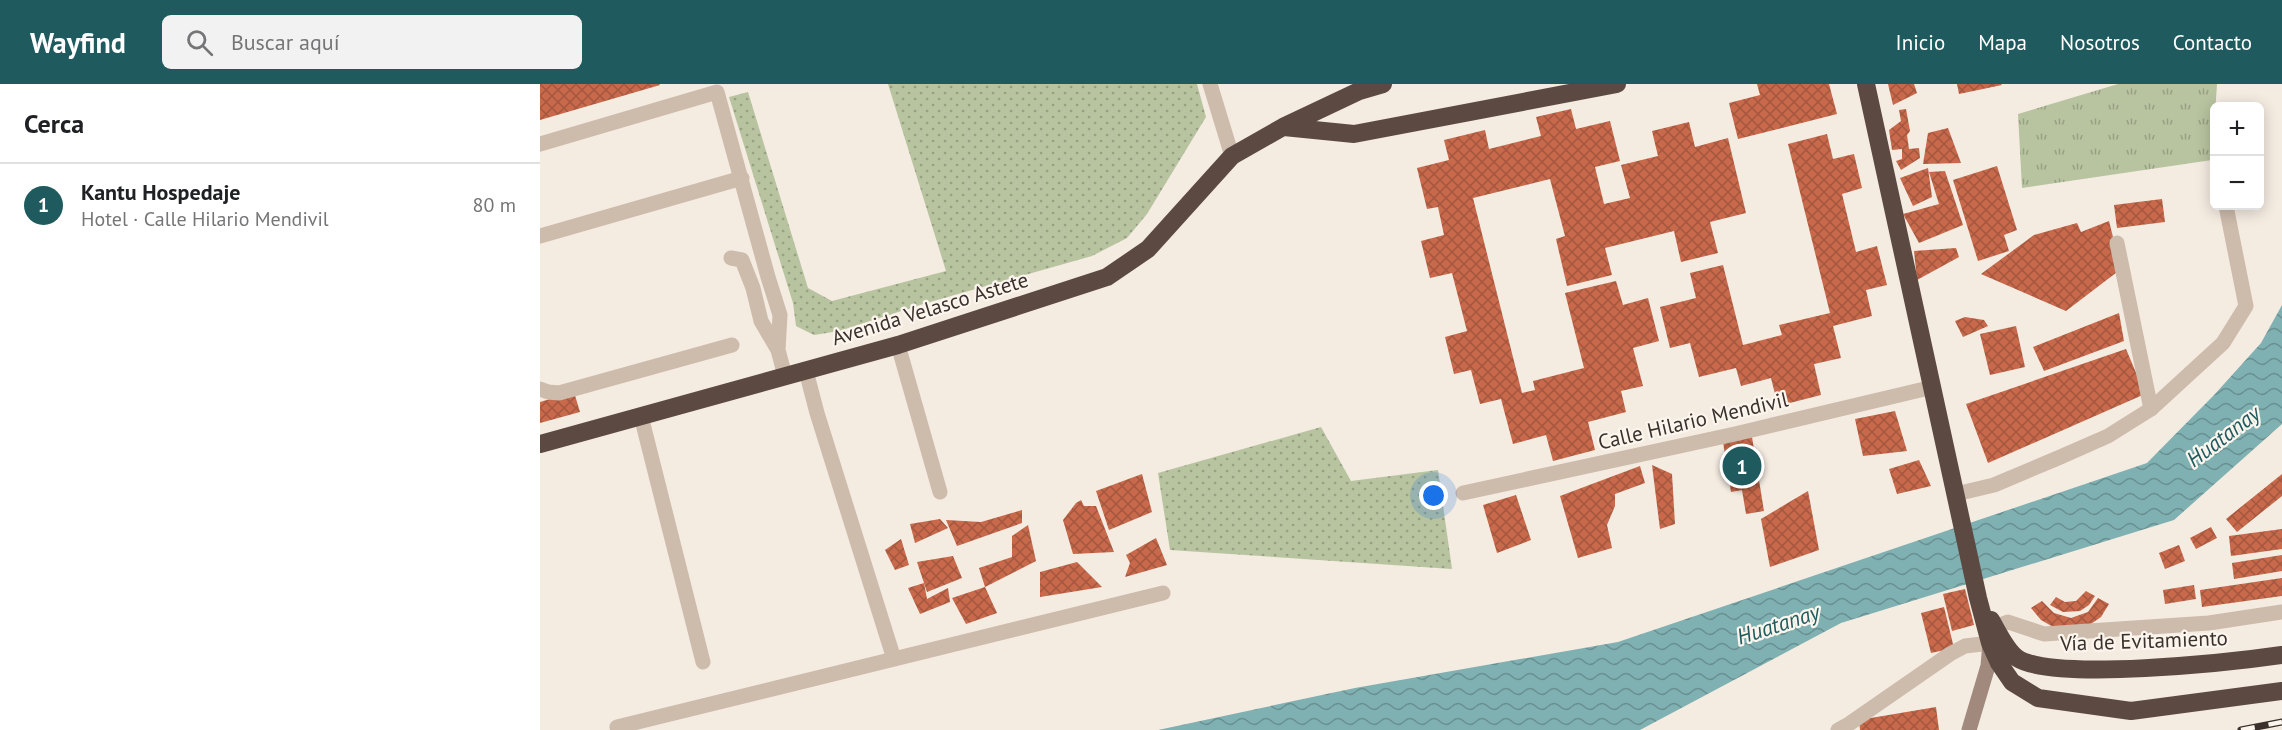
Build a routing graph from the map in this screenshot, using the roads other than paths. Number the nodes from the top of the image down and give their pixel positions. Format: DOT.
graph roads {
  1 [pos="1210,84"];
  2 [pos="1383,84"];
  3 [pos="1617,84"];
  4 [pos="1866,84"];
  5 [pos="716,88"];
  6 [pos="1283,127"];
  7 [pos="540,144"];
  8 [pos="1232,156"];
  9 [pos="742,178"];
  10 [pos="2227,210"];
  11 [pos="540,236"];
  12 [pos="2117,243"];
  13 [pos="731,258"];
  14 [pos="732,345"];
  15 [pos="897,345"];
  16 [pos="778,350"];
  17 [pos="806,371"];
  18 [pos="785,376"];
  19 [pos="1932,387"];
  20 [pos="540,389"];
  21 [pos="2151,409"];
  22 [pos="641,416"];
  23 [pos="540,444"];
  24 [pos="940,492"];
  25 [pos="1463,493"];
  26 [pos="1958,502"];
  27 [pos="1163,593"];
  28 [pos="2282,612"];
  29 [pos="1993,635"];
  30 [pos="2282,655"];
  31 [pos="894,659"];
  32 [pos="703,662"];
  33 [pos="2282,691"];
  34 [pos="617,727"];
  35 [pos="1838,730"];
  36 [pos="1969,730"];
  1 -- 8 [label="street"];
  2 -- 6 [label="highway, Avenida Velasco Astete"];
  3 -- 6 [label="highway"];
  4 -- 19 [label="highway, Vía de Evitamiento"];
  5 -- 7 [label="street"];
  5 -- 9 [label="street"];
  6 -- 8 [label="highway, Avenida Velasco Astete"];
  8 -- 15 [label="highway, Avenida Velasco Astete"];
  9 -- 11 [label="street"];
  9 -- 16 [label="street"];
  10 -- 21 [label="street"];
  12 -- 21 [label="street"];
  13 -- 16 [label="street"];
  14 -- 20 [label="street"];
  15 -- 17 [label="highway, Avenida Velasco Astete"];
  15 -- 24 [label="street"];
  16 -- 18 [label="street"];
  17 -- 18 [label="highway, Avenida Velasco Astete"];
  17 -- 31 [label="street"];
  18 -- 22 [label="highway, Avenida Velasco Astete"];
  19 -- 25 [label="street, Calle Hilario Mendivil"];
  19 -- 26 [label="highway, Vía de Evitamiento"];
  21 -- 26 [label="street"];
  22 -- 23 [label="highway, Avenida Velasco Astete"];
  22 -- 32 [label="street"];
  26 -- 29 [label="highway, Vía de Evitamiento"];
  27 -- 31 [label="street"];
  28 -- 29 [label="street"];
  29 -- 30 [label="highway, Vía de Evitamiento"];
  29 -- 33 [label="highway, Vía de Evitamiento"];
  29 -- 35 [label="street"];
  29 -- 36 [label="main road"];
  31 -- 34 [label="street"];
}
